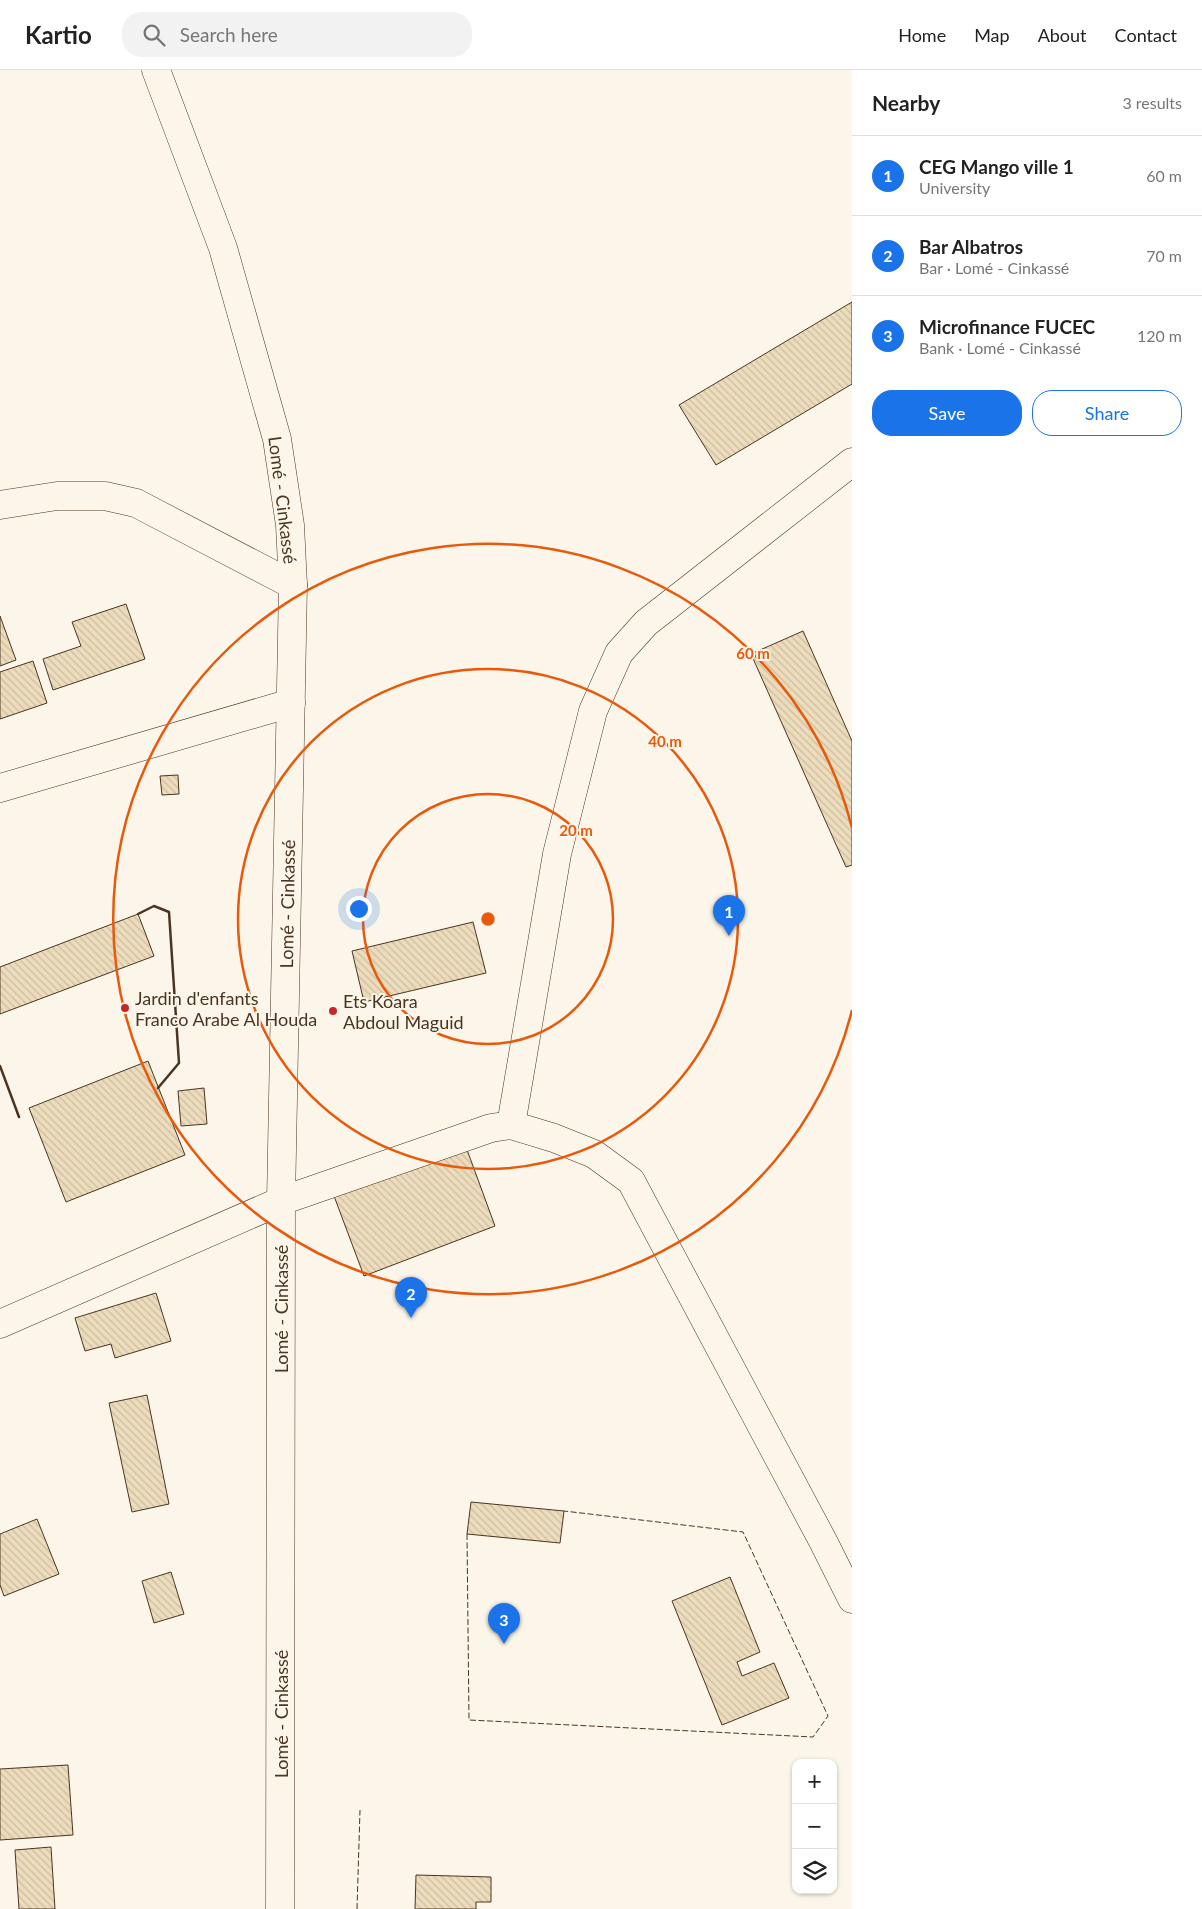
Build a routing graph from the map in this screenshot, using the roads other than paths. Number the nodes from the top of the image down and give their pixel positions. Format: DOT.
graph roads {
  1 [pos="156,70"];
  2 [pos="852,462"];
  3 [pos="0,505"];
  4 [pos="293,585"];
  5 [pos="290,702"];
  6 [pos="0,788"];
  7 [pos="511,1125"];
  8 [pos="281,1201"];
  9 [pos="0,1324"];
  10 [pos="852,1598"];
  11 [pos="280,1909"];
  1 -- 4 [label="main road, Lomé - Cinkassé"];
  2 -- 7 [label="main road"];
  3 -- 4 [label="main road"];
  4 -- 5 [label="main road, Lomé - Cinkassé"];
  5 -- 6 [label="main road"];
  5 -- 8 [label="main road, Lomé - Cinkassé"];
  7 -- 8 [label="main road"];
  7 -- 10 [label="main road"];
  8 -- 9 [label="main road"];
  8 -- 11 [label="main road, Lomé - Cinkassé"];
}
